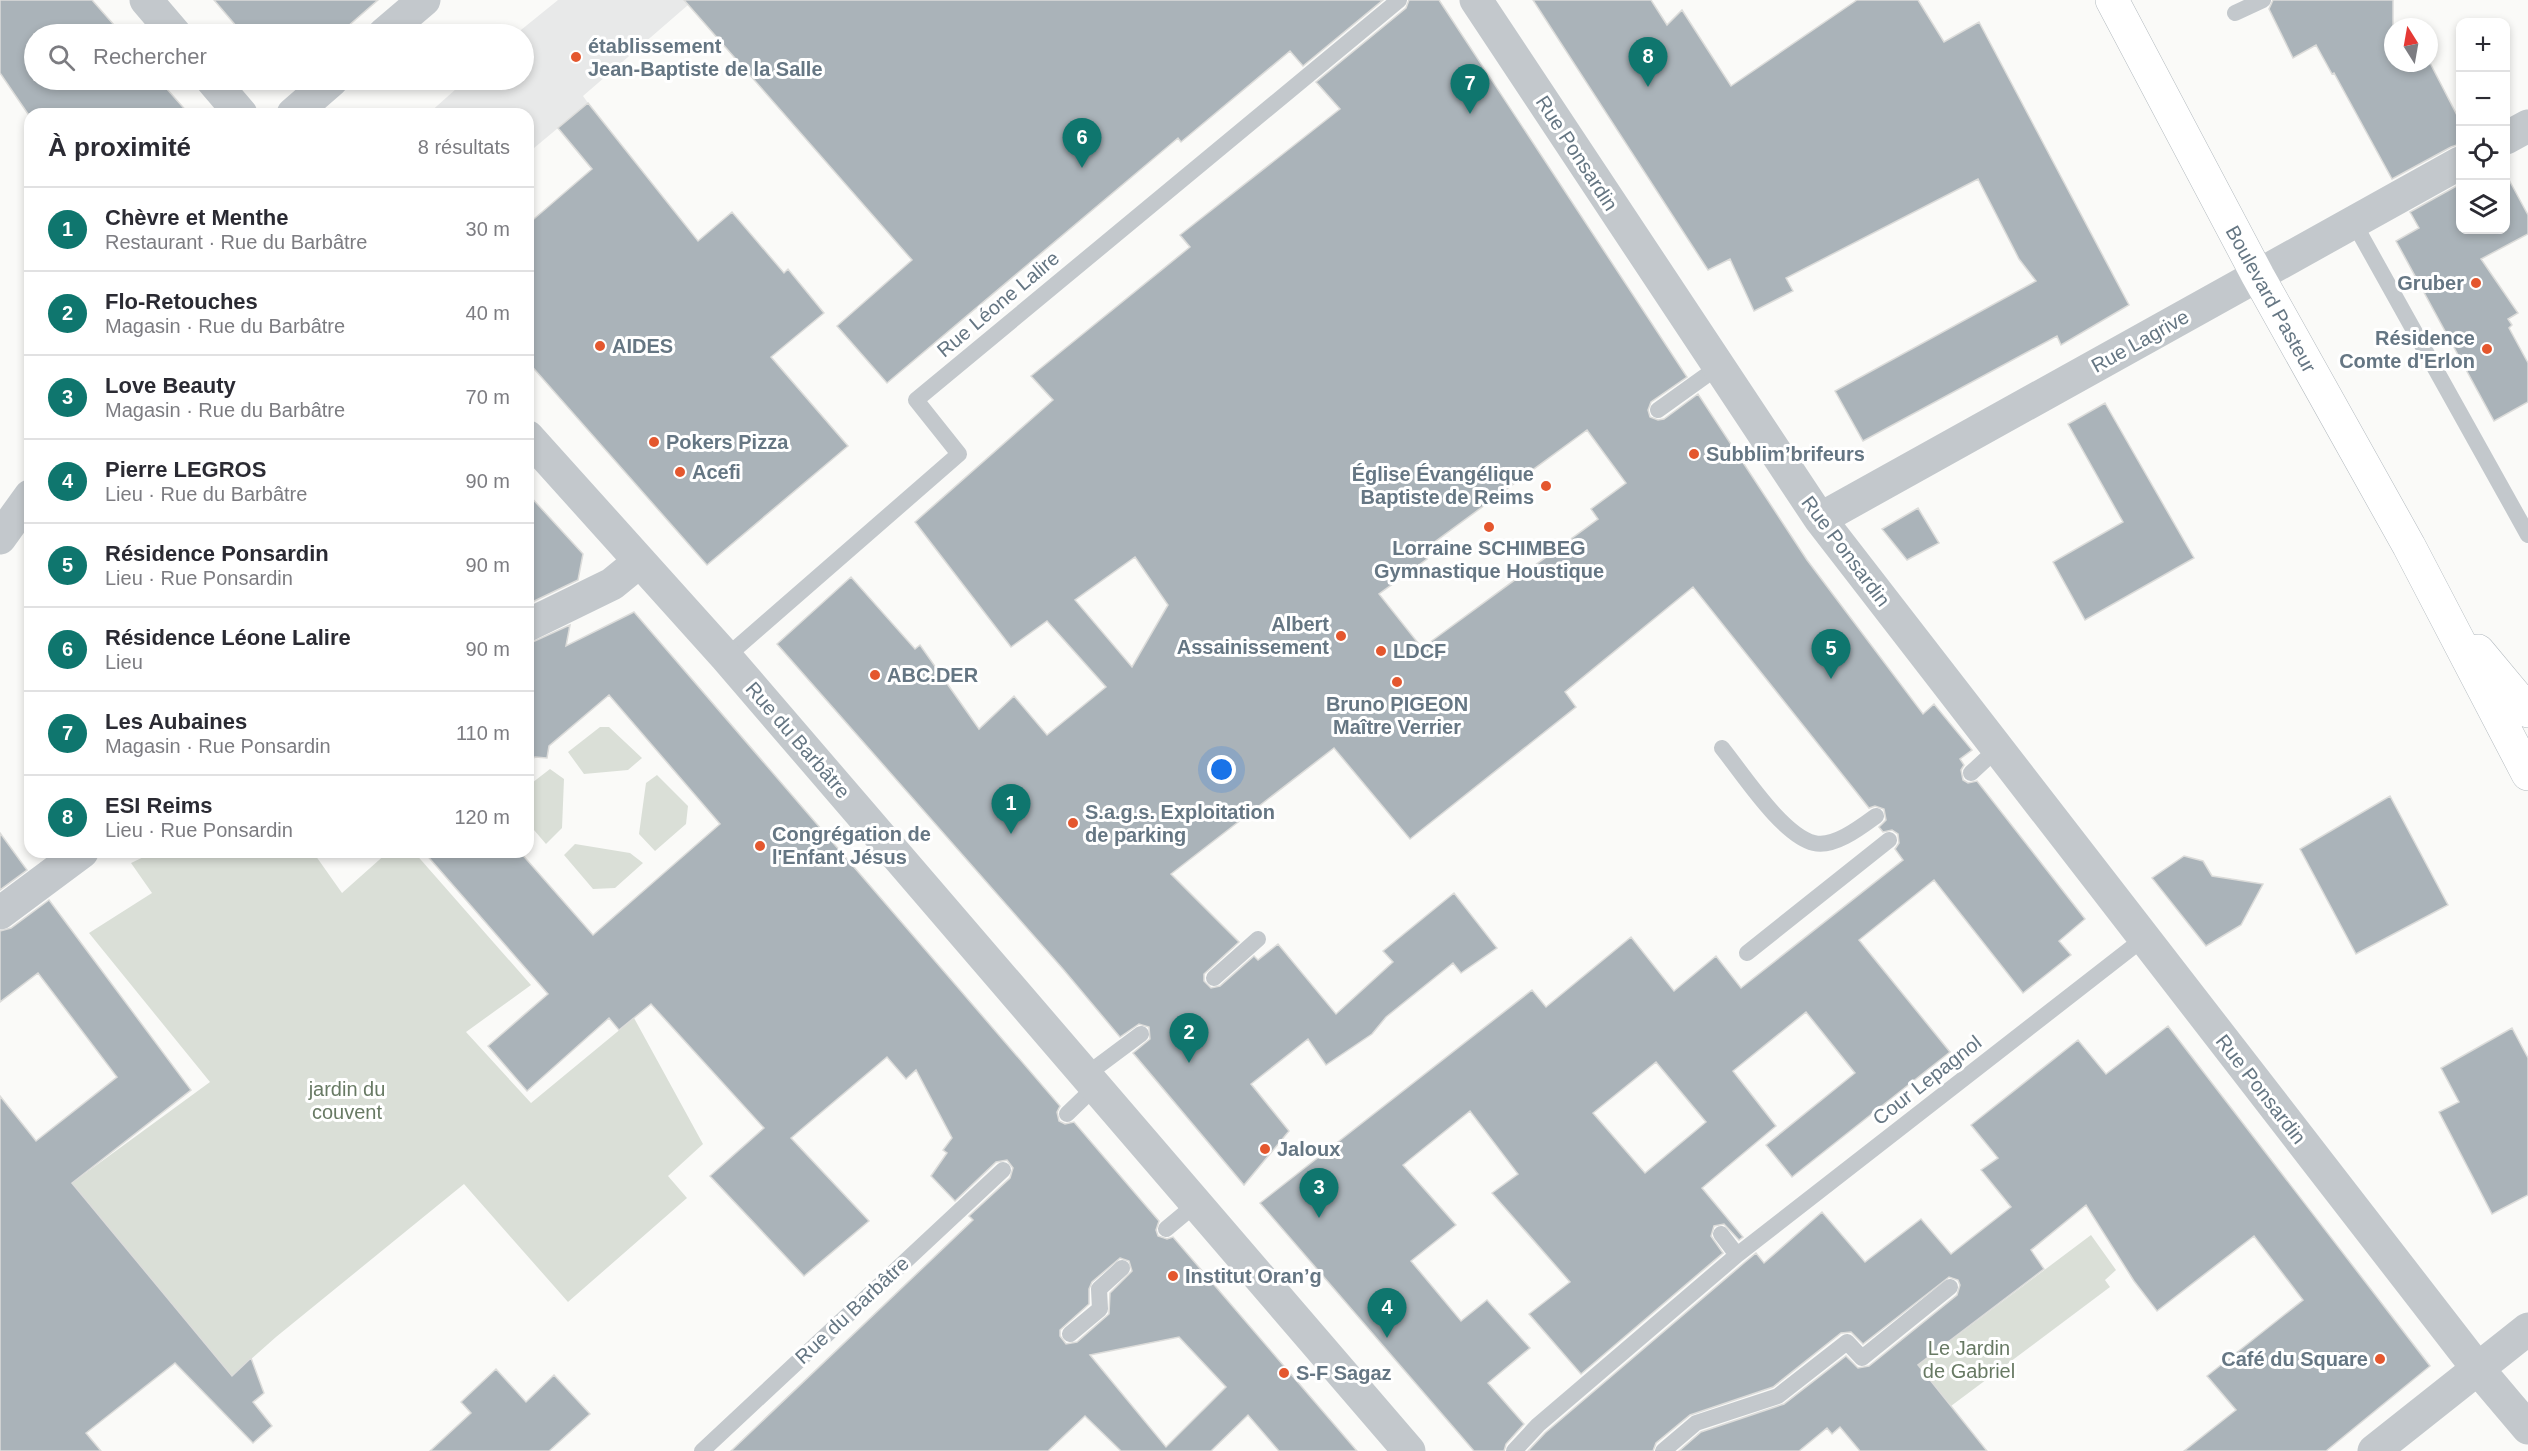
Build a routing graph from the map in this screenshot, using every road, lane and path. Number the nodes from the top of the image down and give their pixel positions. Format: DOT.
graph roads {
  1 [pos="146,0"];
  2 [pos="424,0"];
  3 [pos="1399,0"];
  4 [pos="1476,0"];
  5 [pos="2112,0"];
  6 [pos="2263,0"];
  7 [pos="2235,13"];
  8 [pos="166,24"];
  9 [pos="396,24"];
  10 [pos="221,90"];
  11 [pos="321,90"];
  12 [pos="236,108"];
  13 [pos="300,108"];
  14 [pos="2528,126"];
  15 [pos="2510,135"];
  16 [pos="2456,165"];
  17 [pos="2354,222"];
  18 [pos="2258,276"];
  19 [pos="1719,367"];
  20 [pos="1658,410"];
  21 [pos="534,444"];
  22 [pos="24,507"];
  23 [pos="1820,519"];
  24 [pos="2528,535"];
  25 [pos="0,538"];
  26 [pos="639,562"];
  27 [pos="2433,596"];
  28 [pos="534,622"];
  29 [pos="726,657"];
  30 [pos="2528,711"];
  31 [pos="1984,739"];
  32 [pos="1722,748"];
  33 [pos="1971,773"];
  34 [pos="2528,774"];
  35 [pos="1876,816"];
  36 [pos="1889,840"];
  37 [pos="74,858"];
  38 [pos="0,914"];
  39 [pos="1258,939"];
  40 [pos="2143,939"];
  41 [pos="1747,953"];
  42 [pos="1214,978"];
  43 [pos="1141,1034"];
  44 [pos="1090,1081"];
  45 [pos="1067,1114"];
  46 [pos="1003,1170"];
  47 [pos="1196,1204"];
  48 [pos="1166,1229"];
  49 [pos="1721,1234"];
  50 [pos="1737,1255"];
  51 [pos="1122,1268"];
  52 [pos="1950,1287"];
  53 [pos="2528,1329"];
  54 [pos="1070,1334"];
  55 [pos="2478,1369"];
  56 [pos="2528,1428"];
  57 [pos="702,1451"];
  58 [pos="1409,1451"];
  59 [pos="1514,1451"];
  60 [pos="1663,1451"];
  61 [pos="2374,1451"];
  1 -- 8 [label="street"];
  2 -- 9 [label="street"];
  3 -- 29 [label="lane, Rue Léone Lalire"];
  4 -- 19 [label="street, Rue Ponsardin"];
  5 -- 18 [label="main road, Boulevard Pasteur"];
  6 -- 7 [label="lane"];
  10 -- 12 [label="street"];
  11 -- 13 [label="street"];
  14 -- 15 [label="street"];
  16 -- 17 [label="street, Rue Lagrive"];
  17 -- 18 [label="street, Rue Lagrive"];
  17 -- 24 [label="lane"];
  18 -- 23 [label="street, Rue Lagrive"];
  18 -- 27 [label="main road, Boulevard Pasteur"];
  19 -- 20 [label="lane"];
  19 -- 23 [label="street, Rue Ponsardin"];
  21 -- 26 [label="street, Rue du Barbâtre"];
  22 -- 25 [label="street"];
  23 -- 31 [label="street, Rue Ponsardin"];
  26 -- 28 [label="street"];
  26 -- 29 [label="street, Rue du Barbâtre"];
  27 -- 30 [label="main road, Boulevard Pasteur"];
  27 -- 34 [label="main road, Boulevard Pasteur"];
  29 -- 44 [label="street, Rue du Barbâtre"];
  31 -- 33 [label="lane"];
  31 -- 40 [label="street, Rue Ponsardin"];
  32 -- 35 [label="lane"];
  36 -- 41 [label="lane"];
  37 -- 38 [label="street"];
  39 -- 42 [label="lane"];
  40 -- 50 [label="lane, Cour Lepagnol"];
  40 -- 55 [label="street, Rue Ponsardin"];
  43 -- 44 [label="lane"];
  44 -- 45 [label="lane"];
  44 -- 47 [label="street, Rue du Barbâtre"];
  46 -- 57 [label="lane, Rue du Barbâtre"];
  47 -- 48 [label="lane"];
  47 -- 58 [label="street, Rue du Barbâtre"];
  49 -- 50 [label="lane"];
  50 -- 59 [label="lane, Cour Lepagnol"];
  51 -- 54 [label="lane"];
  52 -- 60 [label="lane"];
  53 -- 55 [label="street"];
  55 -- 56 [label="street, Rue Ponsardin"];
  55 -- 61 [label="street"];
}
